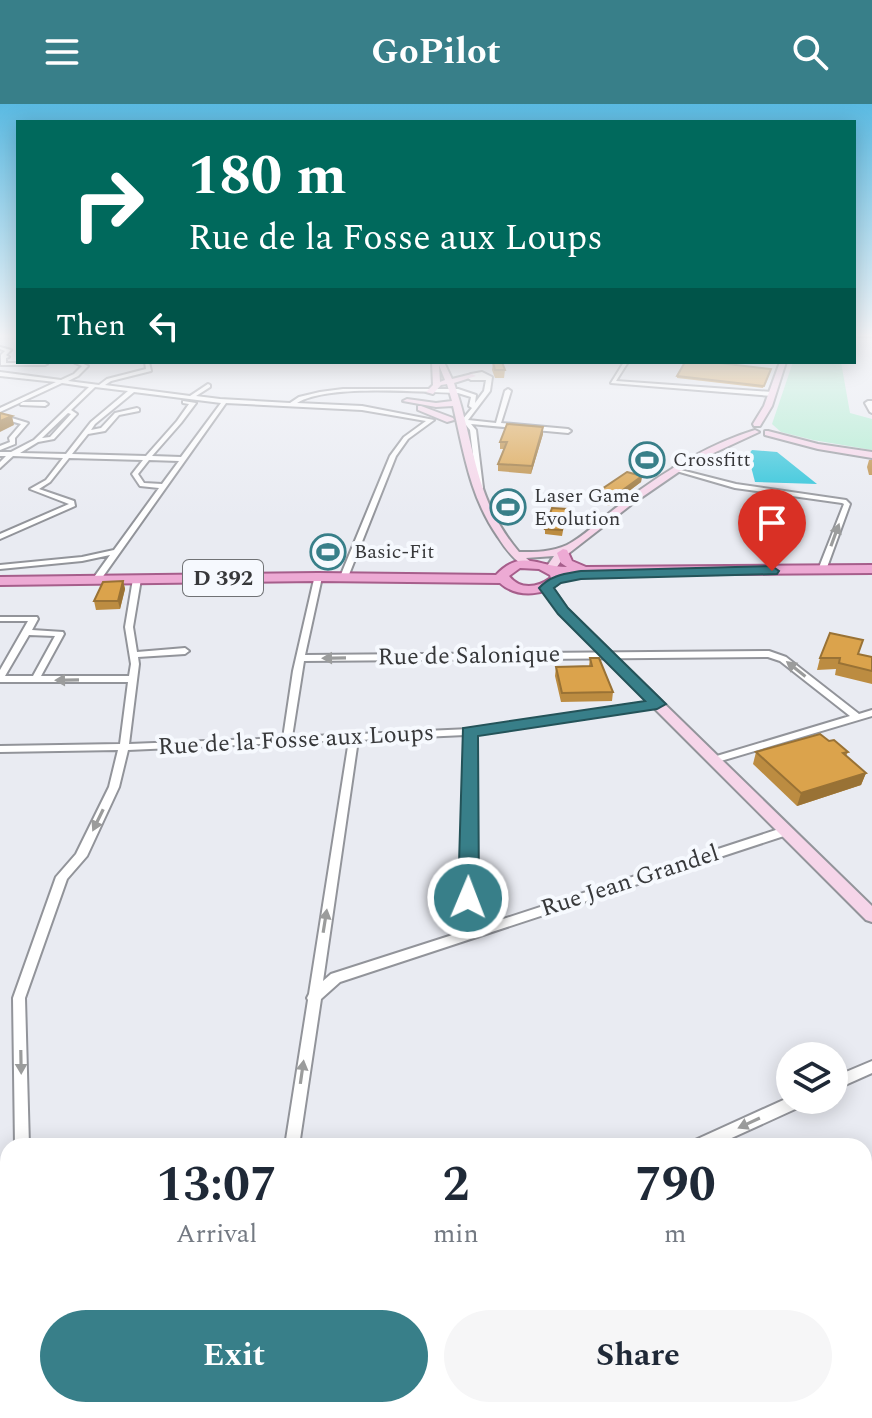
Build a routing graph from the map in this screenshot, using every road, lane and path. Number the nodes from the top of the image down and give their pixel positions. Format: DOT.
graph roads {
  1 [pos="35,395"];
  2 [pos="87,395"];
  3 [pos="127,395"];
  4 [pos="145,395"];
  5 [pos="199,395"];
  6 [pos="311,395"];
  7 [pos="358,395"];
  8 [pos="399,395"];
  9 [pos="449,395"];
  10 [pos="472,395"];
  11 [pos="483,395"];
  12 [pos="507,395"];
  13 [pos="772,395"];
  14 [pos="375,398"];
  15 [pos="195,399"];
  16 [pos="404,400"];
  17 [pos="224,402"];
  18 [pos="872,403"];
  19 [pos="17,404"];
  20 [pos="45,404"];
  21 [pos="451,404"];
  22 [pos="290,405"];
  23 [pos="472,406"];
  24 [pos="367,409"];
  25 [pos="137,410"];
  26 [pos="69,411"];
  27 [pos="872,411"];
  28 [pos="0,413"];
  29 [pos="450,420"];
  30 [pos="467,421"];
  31 [pos="178,423"];
  32 [pos="498,425"];
  33 [pos="204,428"];
  34 [pos="761,429"];
  35 [pos="568,431"];
  36 [pos="86,432"];
  37 [pos="36,441"];
  38 [pos="0,451"];
  39 [pos="872,453"];
  40 [pos="465,454"];
  41 [pos="11,455"];
  42 [pos="67,458"];
  43 [pos="145,458"];
  44 [pos="181,459"];
  45 [pos="0,466"];
  46 [pos="677,470"];
  47 [pos="463,482"];
  48 [pos="163,486"];
  49 [pos="478,488"];
  50 [pos="4,536"];
  51 [pos="575,544"];
  52 [pos="114,552"];
  53 [pos="561,554"];
  54 [pos="531,564"];
  55 [pos="0,567"];
  56 [pos="508,568"];
  57 [pos="872,569"];
  58 [pos="822,570"];
  59 [pos="587,571"];
  60 [pos="717,571"];
  61 [pos="318,577"];
  62 [pos="347,577"];
  63 [pos="552,577"];
  64 [pos="137,579"];
  65 [pos="96,580"];
  66 [pos="0,583"];
  67 [pos="531,590"];
  68 [pos="563,611"];
  69 [pos="0,619"];
  70 [pos="26,632"];
  71 [pos="185,651"];
  72 [pos="133,655"];
  73 [pos="608,655"];
  74 [pos="300,658"];
  75 [pos="0,679"];
  76 [pos="133,679"];
  77 [pos="35,680"];
  78 [pos="657,704"];
  79 [pos="872,713"];
  80 [pos="857,717"];
  81 [pos="470,732"];
  82 [pos="354,737"];
  83 [pos="287,740"];
  84 [pos="124,748"];
  85 [pos="0,749"];
  86 [pos="714,760"];
  87 [pos="786,831"];
  88 [pos="872,916"];
  89 [pos="474,932"];
  90 [pos="313,998"];
  91 [pos="872,1067"];
  92 [pos="848,1078"];
  93 [pos="776,1110"];
  94 [pos="22,1138"];
  95 [pos="293,1138"];
  96 [pos="716,1138"];
  1 -- 19 [label="street"];
  2 -- 26 [label="street"];
  3 -- 36 [label="street"];
  4 -- 15 [label="street"];
  5 -- 15 [label="street"];
  6 -- 22 [label="street"];
  7 -- 16 [label="street"];
  8 -- 16 [label="street"];
  9 -- 21 [label="main road"];
  10 -- 23 [label="street"];
  11 -- 23 [label="street"];
  12 -- 32 [label="street"];
  13 -- 34 [label="main road"];
  14 -- 24 [label="street"];
  15 -- 17 [label="street"];
  15 -- 31 [label="street"];
  16 -- 21 [label="main road"];
  16 -- 29 [label="main road"];
  17 -- 22 [label="street"];
  17 -- 33 [label="street"];
  18 -- 27 [label="street"];
  19 -- 20 [label="street"];
  19 -- 28 [label="street"];
  21 -- 29 [label="main road"];
  21 -- 40 [label="main road"];
  22 -- 24 [label="street"];
  23 -- 30 [label="street"];
  24 -- 62 [label="street"];
  25 -- 36 [label="street"];
  26 -- 37 [label="street"];
  26 -- 37 [label="street"];
  28 -- 38 [label="street"];
  29 -- 47 [label="main road"];
  30 -- 32 [label="street"];
  30 -- 40 [label="main road"];
  30 -- 49 [label="street"];
  31 -- 33 [label="street"];
  31 -- 43 [label="street"];
  32 -- 35 [label="street"];
  33 -- 44 [label="street"];
  34 -- 39 [label="main road"];
  34 -- 46 [label="main road"];
  36 -- 42 [label="street"];
  37 -- 41 [label="street"];
  38 -- 41 [label="street"];
  40 -- 49 [label="main road"];
  41 -- 42 [label="street"];
  41 -- 45 [label="street"];
  42 -- 43 [label="street"];
  42 -- 50 [label="street"];
  43 -- 44 [label="street"];
  43 -- 48 [label="street"];
  44 -- 48 [label="street"];
  46 -- 51 [label="main road"];
  58 -- 46 [label="street, one-way"];
  47 -- 49 [label="main road"];
  47 -- 56 [label="main road"];
  48 -- 52 [label="street"];
  49 -- 56 [label="main road"];
  51 -- 53 [label="main road"];
  51 -- 56 [label="main road"];
  52 -- 55 [label="street"];
  52 -- 65 [label="street"];
  53 -- 54 [label="main road"];
  53 -- 59 [label="main road"];
  53 -- 63 [label="main road"];
  54 -- 56 [label="main road, D 392"];
  54 -- 63 [label="main road, D 392"];
  56 -- 62 [label="main road, D 392"];
  56 -- 67 [label="main road, D 392"];
  57 -- 58 [label="main road, D 392"];
  58 -- 60 [label="main road, D 392"];
  59 -- 60 [label="main road, D 392"];
  59 -- 63 [label="main road, D 392"];
  60 -- 63 [label="main road, D 392"];
  61 -- 62 [label="main road, D 392"];
  61 -- 64 [label="main road, D 392"];
  61 -- 74 [label="street"];
  63 -- 67 [label="main road, D 392"];
  63 -- 68 [label="main road"];
  64 -- 65 [label="main road, D 392"];
  64 -- 72 [label="street"];
  65 -- 66 [label="main road, D 392"];
  67 -- 68 [label="main road"];
  68 -- 73 [label="main road"];
  69 -- 70 [label="street"];
  70 -- 75 [label="street"];
  70 -- 77 [label="street"];
  71 -- 72 [label="street"];
  72 -- 76 [label="street"];
  73 -- 74 [label="street, Rue de Salonique, one-way"];
  73 -- 78 [label="main road"];
  80 -- 73 [label="street, Rue de Salonique, one-way"];
  74 -- 83 [label="street"];
  75 -- 77 [label="street"];
  76 -- 77 [label="street, one-way"];
  76 -- 84 [label="street"];
  78 -- 81 [label="street, Rue de la Fosse aux Loups"];
  78 -- 86 [label="main road"];
  79 -- 80 [label="street"];
  80 -- 86 [label="street"];
  81 -- 82 [label="street, Rue de la Fosse aux Loups"];
  81 -- 89 [label="street"];
  82 -- 83 [label="street, Rue de la Fosse aux Loups"];
  90 -- 82 [label="street, one-way"];
  83 -- 84 [label="street, Rue de la Fosse aux Loups"];
  84 -- 85 [label="street, Rue de la Fosse aux Loups"];
  84 -- 94 [label="street, one-way"];
  86 -- 87 [label="main road"];
  87 -- 88 [label="main road"];
  87 -- 89 [label="street, Rue Jean Grandel"];
  89 -- 90 [label="street, Rue Jean Grandel"];
  95 -- 90 [label="street, one-way"];
  91 -- 92 [label="street"];
  93 -- 96 [label="street, one-way"];
}
